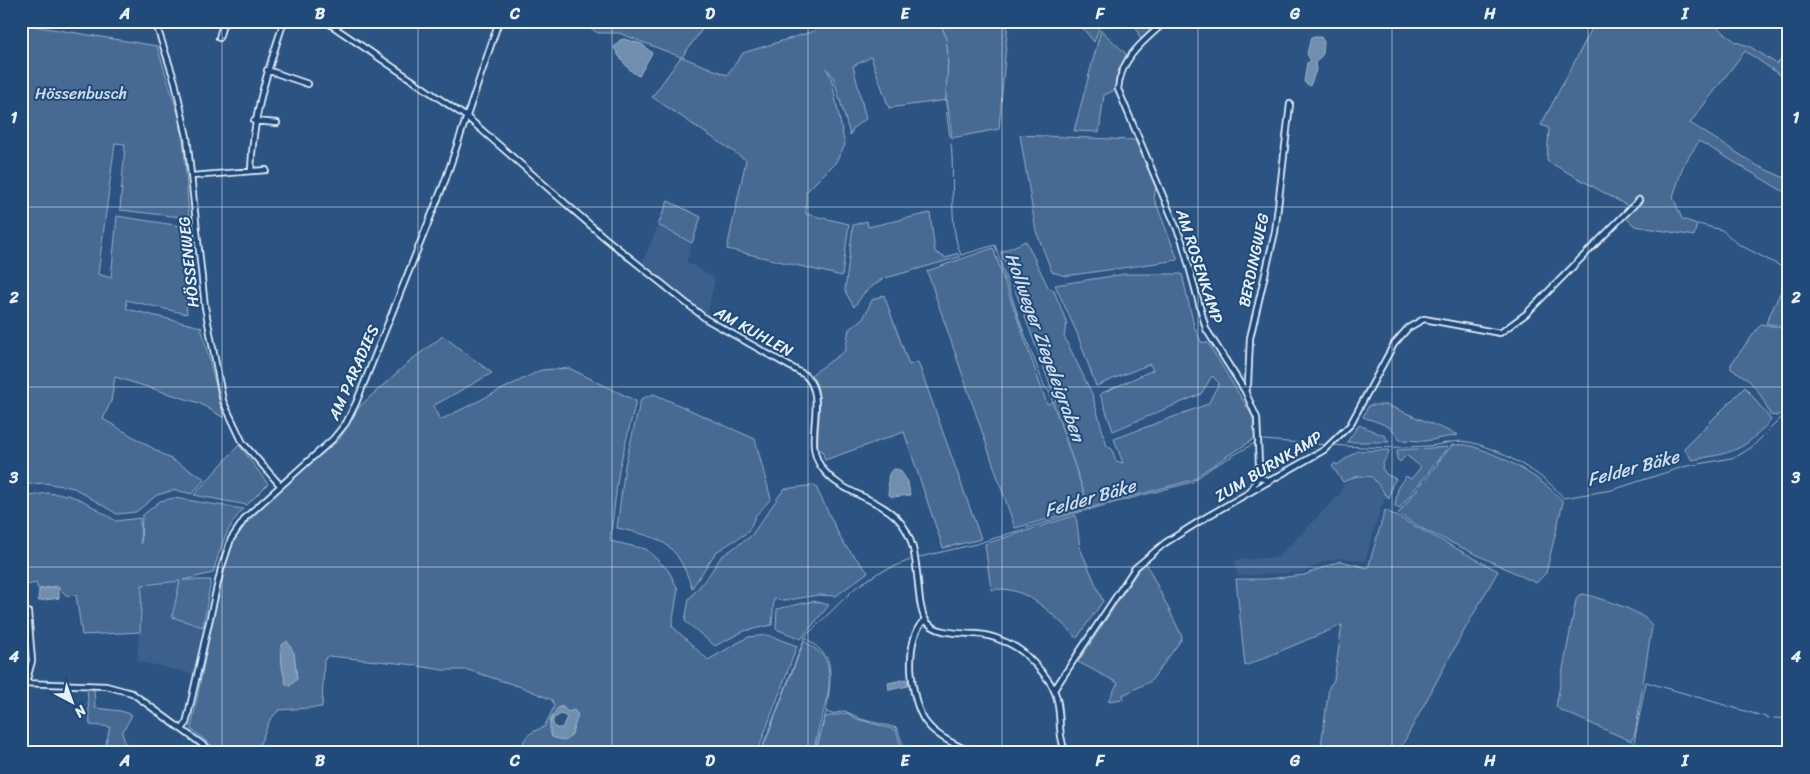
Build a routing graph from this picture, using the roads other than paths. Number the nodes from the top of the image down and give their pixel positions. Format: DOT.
graph roads {
  1 [pos="155,21"];
  2 [pos="224,21"];
  3 [pos="284,21"];
  4 [pos="325,21"];
  5 [pos="499,21"];
  6 [pos="1166,21"];
  7 [pos="219,38"];
  8 [pos="267,70"];
  9 [pos="308,84"];
  10 [pos="1290,104"];
  11 [pos="466,117"];
  12 [pos="254,121"];
  13 [pos="277,123"];
  14 [pos="266,170"];
  15 [pos="251,171"];
  16 [pos="192,176"];
  17 [pos="1639,200"];
  18 [pos="1245,391"];
  19 [pos="1258,473"];
  20 [pos="1270,480"];
  21 [pos="280,485"];
  22 [pos="1250,492"];
  23 [pos="28,612"];
  24 [pos="925,620"];
  25 [pos="23,683"];
  26 [pos="1054,690"];
  27 [pos="182,729"];
  28 [pos="214,753"];
  29 [pos="973,753"];
  30 [pos="1066,753"];
  1 -- 16 [label="street, HÖSSENWEG"];
  2 -- 7 [label="street"];
  3 -- 8 [label="street"];
  4 -- 11 [label="street, AM KUHLEN"];
  5 -- 11 [label="street, AM PARADIES"];
  6 -- 18 [label="street, AM ROSENKAMP"];
  8 -- 9 [label="street"];
  8 -- 12 [label="street"];
  10 -- 18 [label="street, BERDINGWEG"];
  11 -- 21 [label="street, AM PARADIES"];
  11 -- 24 [label="street, AM KUHLEN"];
  12 -- 13 [label="street"];
  12 -- 15 [label="street"];
  14 -- 15 [label="street"];
  15 -- 16 [label="street"];
  16 -- 21 [label="street, HÖSSENWEG"];
  17 -- 20 [label="street, ZUM BURNKAMP"];
  18 -- 19 [label="street, AM ROSENKAMP"];
  19 -- 20 [label="street"];
  19 -- 22 [label="street, AM ROSENKAMP"];
  20 -- 22 [label="street, ZUM BURNKAMP"];
  21 -- 27 [label="street, AM PARADIES"];
  22 -- 26 [label="street, ZUM BURNKAMP"];
  23 -- 25 [label="street"];
  24 -- 26 [label="street"];
  24 -- 29 [label="street"];
  25 -- 27 [label="street"];
  26 -- 30 [label="street"];
  27 -- 28 [label="street"];
}
